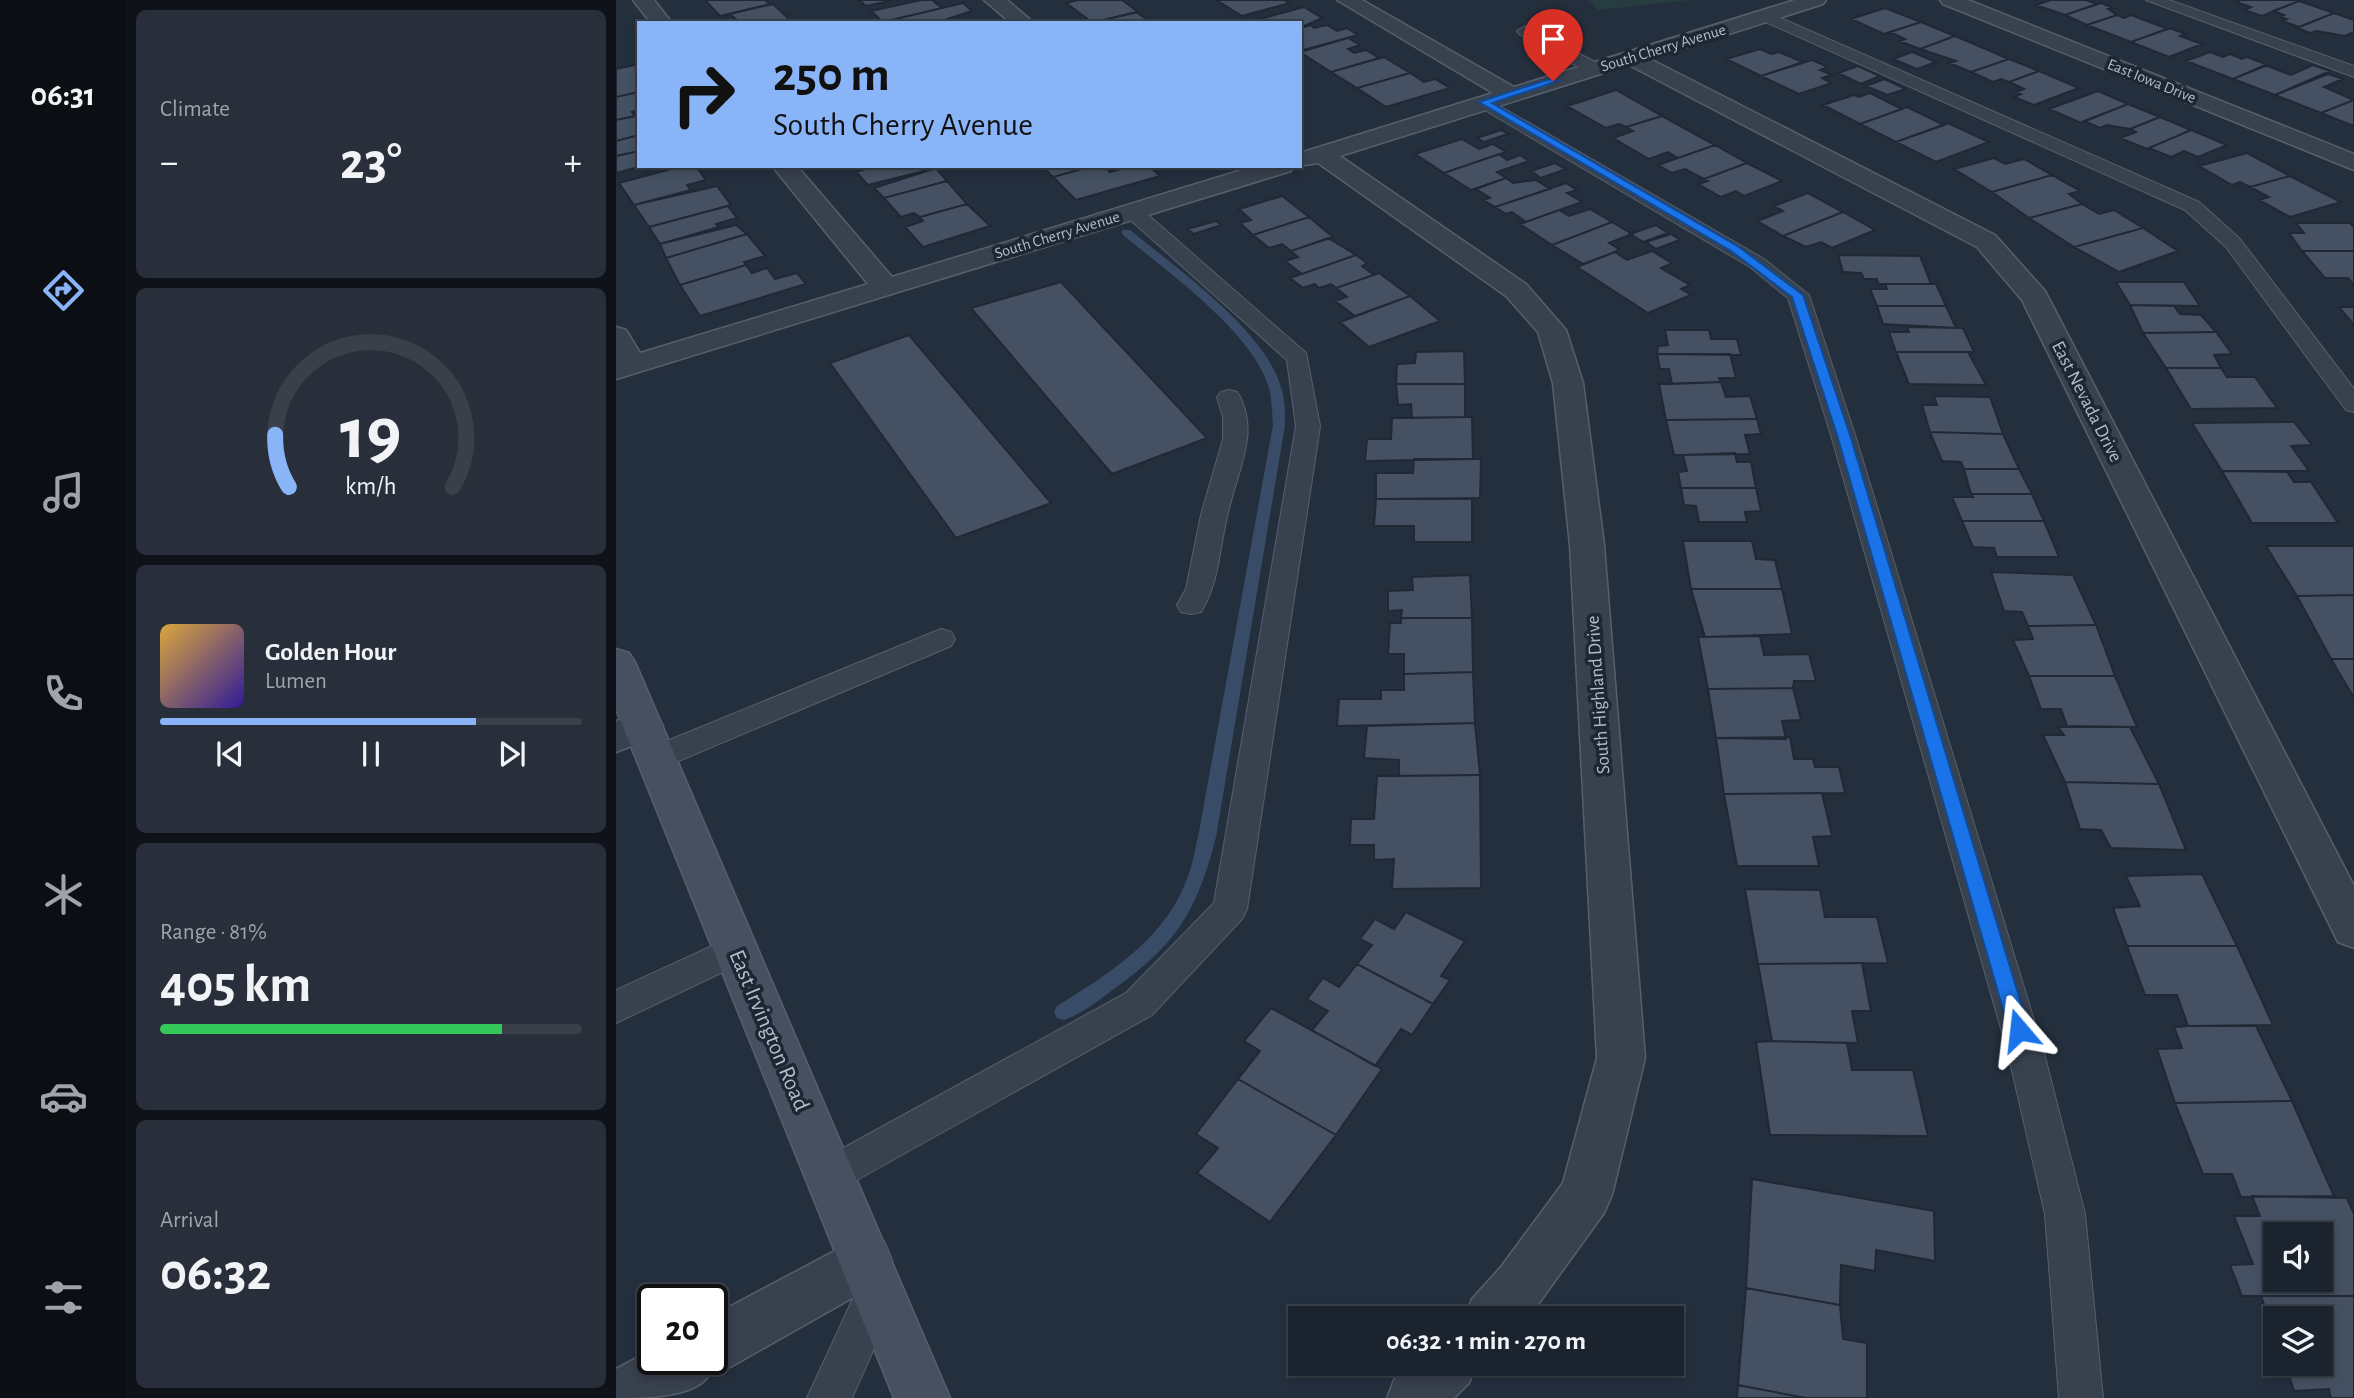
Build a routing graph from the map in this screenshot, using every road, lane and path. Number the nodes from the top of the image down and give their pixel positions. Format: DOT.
graph roads {
  1 [pos="643,0"];
  2 [pos="994,0"];
  3 [pos="1347,0"];
  4 [pos="1816,0"];
  5 [pos="1950,0"];
  6 [pos="2154,0"];
  7 [pos="1765,16"];
  8 [pos="661,21"];
  9 [pos="1021,21"];
  10 [pos="1525,32"];
  11 [pos="1630,57"];
  12 [pos="1593,68"];
  13 [pos="2354,72"];
  14 [pos="1497,98"];
  15 [pos="1311,158"];
  16 [pos="2354,163"];
  17 [pos="786,168"];
  18 [pos="1266,168"];
  19 [pos="1219,174"];
  20 [pos="1132,211"];
  21 [pos="885,286"];
  22 [pos="616,336"];
  23 [pos="624,368"];
  24 [pos="1228,397"];
  25 [pos="2354,405"];
  26 [pos="1191,605"];
  27 [pos="941,639"];
  28 [pos="616,662"];
  29 [pos="638,740"];
  30 [pos="2354,929"];
  31 [pos="736,950"];
  32 [pos="616,1007"];
  33 [pos="831,1176"];
  34 [pos="872,1276"];
  35 [pos="1502,1306"];
  36 [pos="728,1339"];
  37 [pos="661,1375"];
  38 [pos="1436,1376"];
  39 [pos="620,1398"];
  40 [pos="829,1398"];
  41 [pos="922,1398"];
  42 [pos="1415,1398"];
  43 [pos="2081,1398"];
  1 -- 8 [label="street"];
  2 -- 9 [label="street"];
  3 -- 14 [label="street"];
  4 -- 7 [label="street, South Cherry Avenue"];
  5 -- 16 [label="street, East Iowa Drive"];
  6 -- 13 [label="lane"];
  7 -- 11 [label="street, South Cherry Avenue"];
  7 -- 25 [label="lane"];
  10 -- 12 [label="lane"];
  11 -- 12 [label="street, South Cherry Avenue"];
  11 -- 30 [label="street, East Nevada Drive"];
  12 -- 14 [label="street, South Cherry Avenue"];
  14 -- 15 [label="street, South Cherry Avenue"];
  14 -- 43 [label="lane"];
  15 -- 35 [label="street, South Highland Drive"];
  17 -- 21 [label="street"];
  18 -- 19 [label="street, South Cherry Avenue"];
  19 -- 20 [label="street, South Cherry Avenue"];
  20 -- 21 [label="street, South Cherry Avenue"];
  20 -- 33 [label="lane"];
  21 -- 23 [label="street, South Cherry Avenue"];
  22 -- 23 [label="street"];
  24 -- 26 [label="lane"];
  27 -- 29 [label="lane"];
  28 -- 29 [label="main road, East Irvington Road"];
  29 -- 31 [label="main road, East Irvington Road"];
  31 -- 32 [label="lane"];
  31 -- 33 [label="main road, East Irvington Road"];
  33 -- 34 [label="main road, East Irvington Road"];
  34 -- 36 [label="street"];
  34 -- 40 [label="lane"];
  34 -- 41 [label="main road, East Irvington Road"];
  37 -- 39 [label="street"];
  38 -- 42 [label="street"];
}
